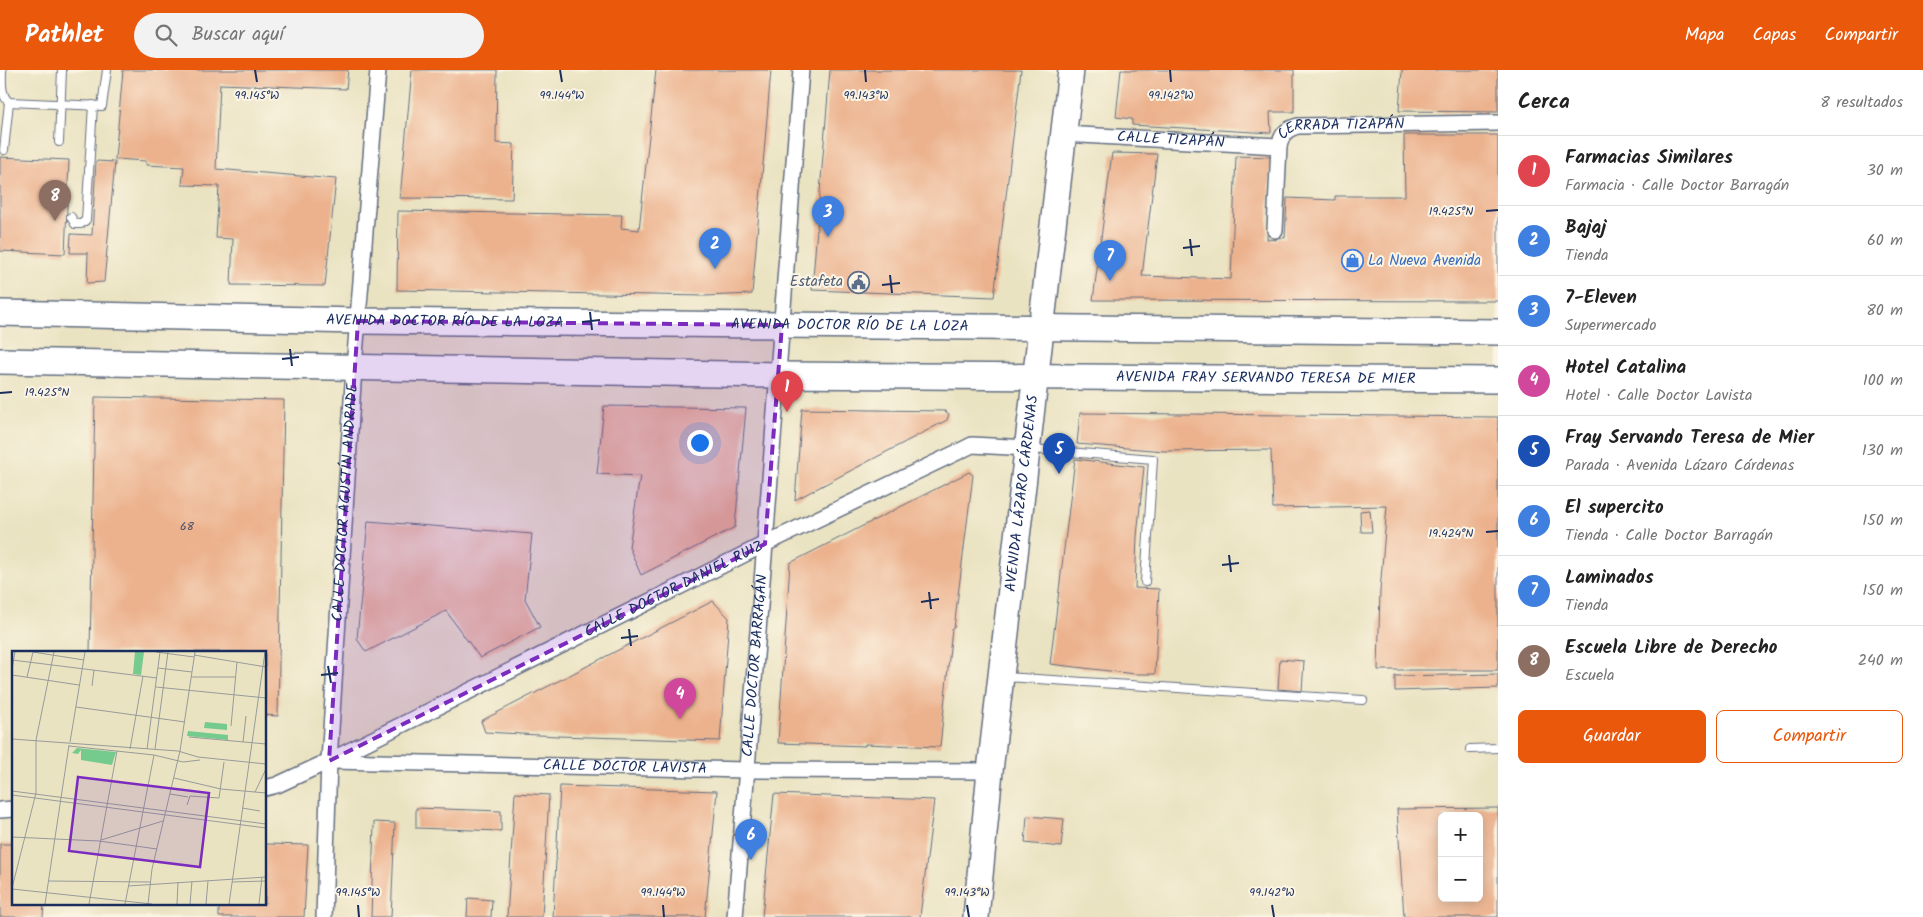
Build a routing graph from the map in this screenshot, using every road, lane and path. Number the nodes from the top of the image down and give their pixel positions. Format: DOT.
graph roads {
  1 [pos="2,70"];
  2 [pos="62,70"];
  3 [pos="107,70"];
  4 [pos="378,70"];
  5 [pos="800,70"];
  6 [pos="1071,70"];
  7 [pos="9,102"];
  8 [pos="61,103"];
  9 [pos="92,105"];
  10 [pos="1498,123"];
  11 [pos="1063,134"];
  12 [pos="59,142"];
  13 [pos="1279,146"];
  14 [pos="4,150"];
  15 [pos="71,217"];
  16 [pos="1275,230"];
  17 [pos="0,313"];
  18 [pos="358,321"];
  19 [pos="782,325"];
  20 [pos="1041,327"];
  21 [pos="1498,332"];
  22 [pos="0,361"];
  23 [pos="354,368"];
  24 [pos="777,375"];
  25 [pos="1035,377"];
  26 [pos="1498,380"];
  27 [pos="1027,448"];
  28 [pos="766,544"];
  29 [pos="1145,582"];
  30 [pos="1001,676"];
  31 [pos="1363,700"];
  32 [pos="1498,748"];
  33 [pos="1470,750"];
  34 [pos="329,761"];
  35 [pos="747,770"];
  36 [pos="990,770"];
  37 [pos="266,788"];
  38 [pos="324,917"];
  39 [pos="735,917"];
  40 [pos="976,917"];
  1 -- 7 [label="lane"];
  2 -- 8 [label="lane"];
  3 -- 9 [label="lane"];
  4 -- 18 [label="street, CALLE DOCTOR AGUSTÍN ANDRADE"];
  5 -- 19 [label="street, CALLE DOCTOR BARRAGÁN"];
  6 -- 11 [label="main road, AVENIDA LÁZARO CÁRDENAS"];
  7 -- 8 [label="lane"];
  7 -- 14 [label="lane"];
  8 -- 9 [label="lane"];
  8 -- 12 [label="lane"];
  9 -- 15 [label="lane"];
  10 -- 13 [label="street, CERRADA TIZAPÁN"];
  11 -- 13 [label="street, CALLE TIZAPÁN"];
  11 -- 20 [label="main road, AVENIDA LÁZARO CÁRDENAS"];
  13 -- 16 [label="street, CERRADA TIZAPÁN"];
  17 -- 18 [label="main road, AVENIDA DOCTOR RÍO DE LA LOZA"];
  18 -- 19 [label="main road, AVENIDA DOCTOR RÍO DE LA LOZA"];
  18 -- 23 [label="street, CALLE DOCTOR AGUSTÍN ANDRADE"];
  19 -- 20 [label="main road, AVENIDA DOCTOR RÍO DE LA LOZA"];
  19 -- 24 [label="street, CALLE DOCTOR BARRAGÁN"];
  20 -- 21 [label="main road"];
  20 -- 25 [label="main road, AVENIDA LÁZARO CÁRDENAS"];
  22 -- 23 [label="main road"];
  23 -- 24 [label="main road"];
  23 -- 34 [label="street, CALLE DOCTOR AGUSTÍN ANDRADE"];
  24 -- 25 [label="main road"];
  24 -- 28 [label="street, CALLE DOCTOR BARRAGÁN"];
  25 -- 26 [label="main road, AVENIDA FRAY SERVANDO TERESA DE MIER"];
  25 -- 27 [label="main road, AVENIDA LÁZARO CÁRDENAS"];
  27 -- 28 [label="street, CALLE DOCTOR DANIEL RUIZ"];
  27 -- 29 [label="lane"];
  27 -- 30 [label="main road, AVENIDA LÁZARO CÁRDENAS"];
  28 -- 34 [label="street, CALLE DOCTOR DANIEL RUIZ"];
  28 -- 35 [label="street, CALLE DOCTOR BARRAGÁN"];
  30 -- 31 [label="lane"];
  30 -- 36 [label="main road, AVENIDA LÁZARO CÁRDENAS"];
  32 -- 33 [label="lane"];
  34 -- 35 [label="street, CALLE DOCTOR LAVISTA"];
  34 -- 37 [label="street, CALLE DOCTOR LAVISTA"];
  34 -- 38 [label="street, CALLE DOCTOR AGUSTÍN ANDRADE"];
  35 -- 36 [label="street, CALLE DOCTOR LAVISTA"];
  35 -- 39 [label="street, CALLE DOCTOR BARRAGÁN"];
  36 -- 40 [label="main road, AVENIDA LÁZARO CÁRDENAS"];
}
